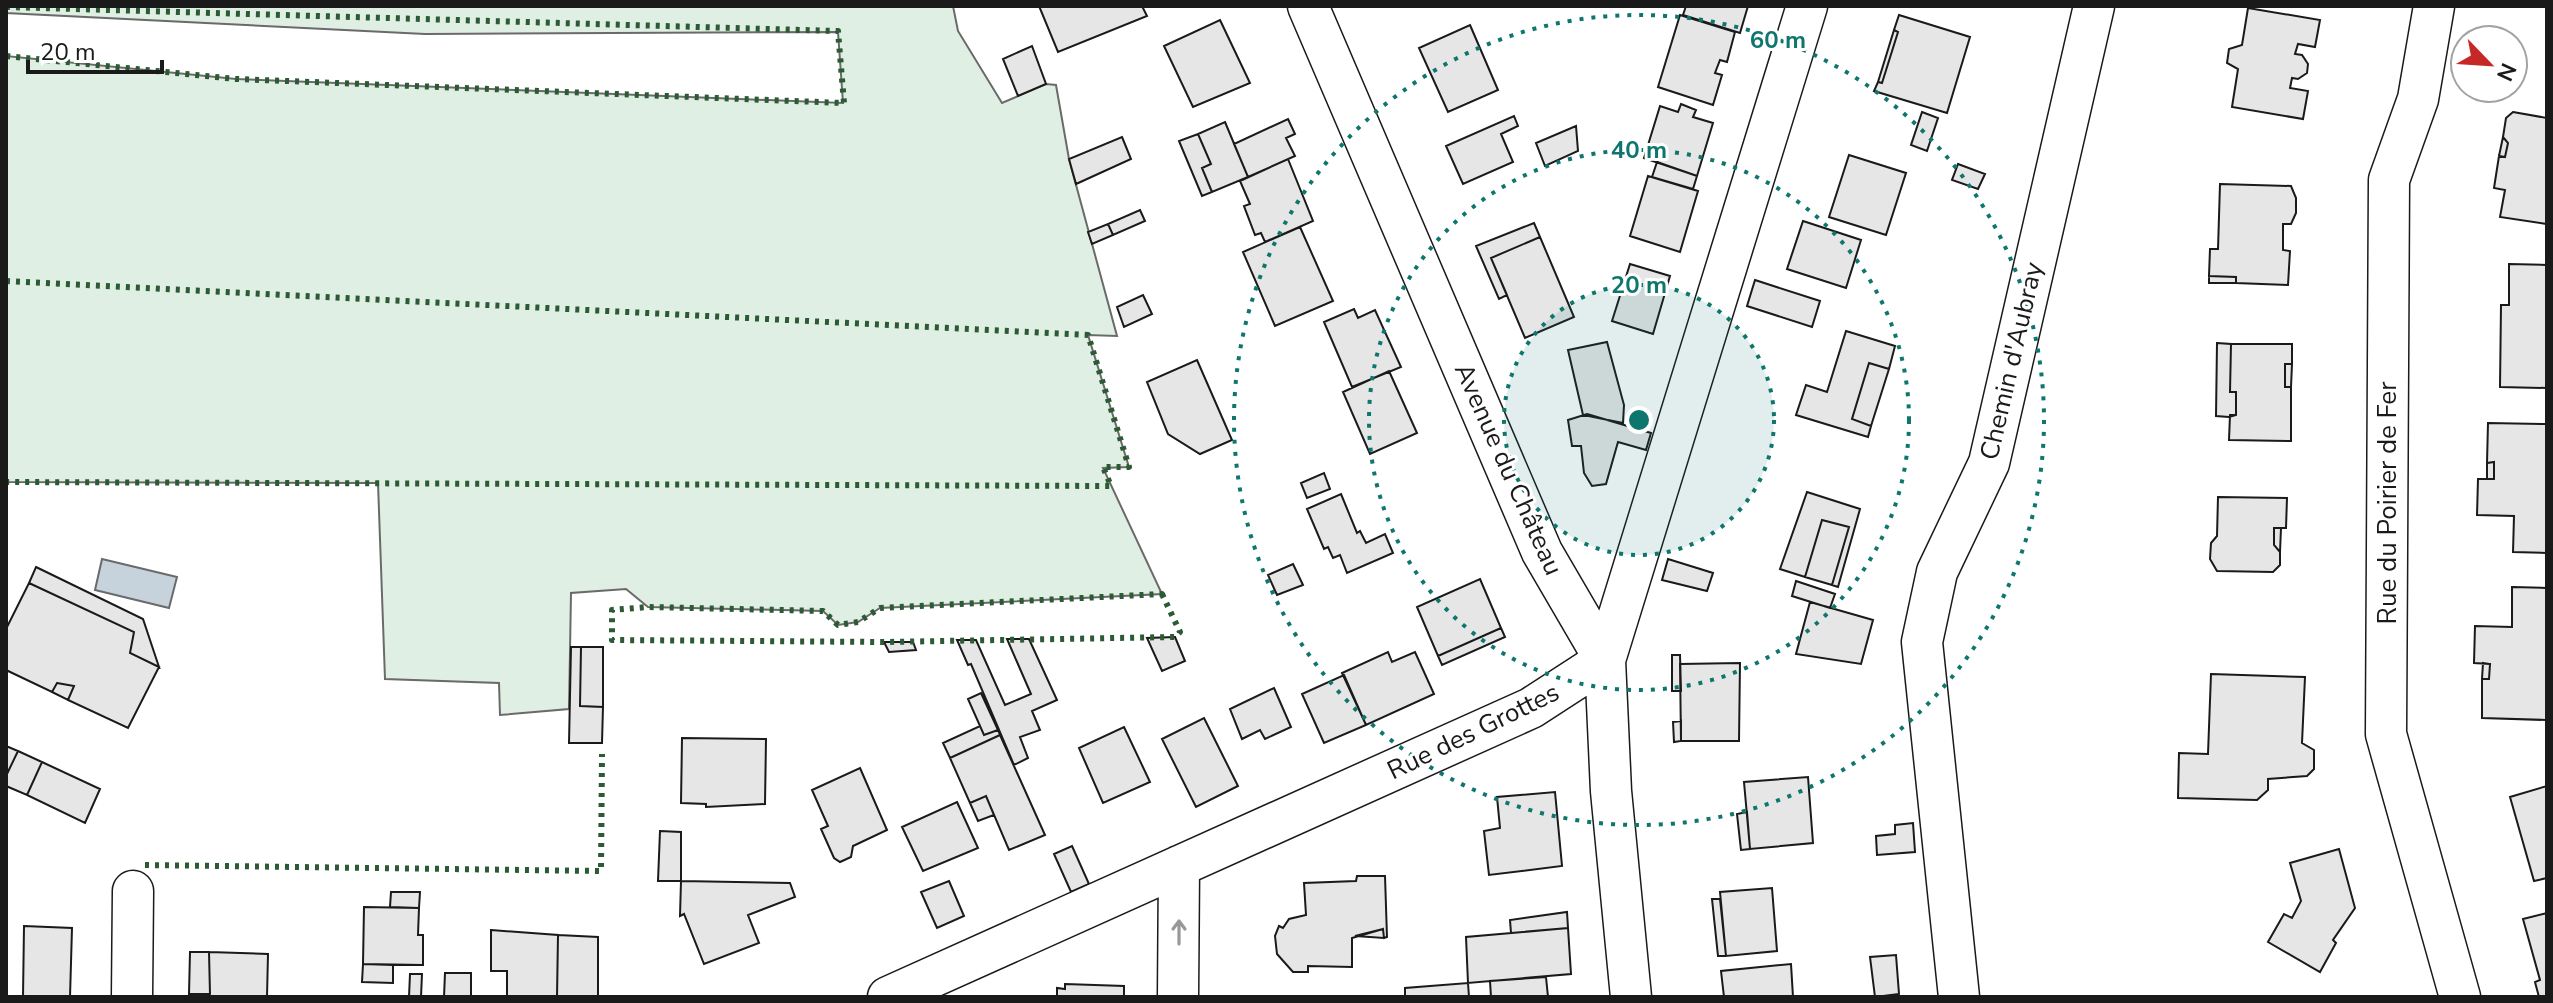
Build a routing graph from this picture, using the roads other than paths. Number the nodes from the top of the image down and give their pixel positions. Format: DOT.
graph roads {
  1 [pos="1308,6"];
  2 [pos="1807,6"];
  3 [pos="2094,6"];
  4 [pos="2434,6"];
  5 [pos="1605,660"];
  6 [pos="1179,866"];
  7 [pos="133,891"];
  8 [pos="132,997"];
  9 [pos="888,997"];
  10 [pos="1178,997"];
  11 [pos="1631,997"];
  12 [pos="1959,997"];
  13 [pos="2460,997"];
  1 -- 5 [label="street, Avenue du Château"];
  2 -- 5 [label="street"];
  3 -- 12 [label="street, Chemin d'Aubray"];
  4 -- 13 [label="street, Rue du Poirier de Fer"];
  5 -- 6 [label="street, Rue des Grottes"];
  5 -- 11 [label="street, Avenue du Château"];
  6 -- 9 [label="street, Rue des Grottes"];
  10 -- 6 [label="street, one-way"];
  7 -- 8 [label="street"];
}
